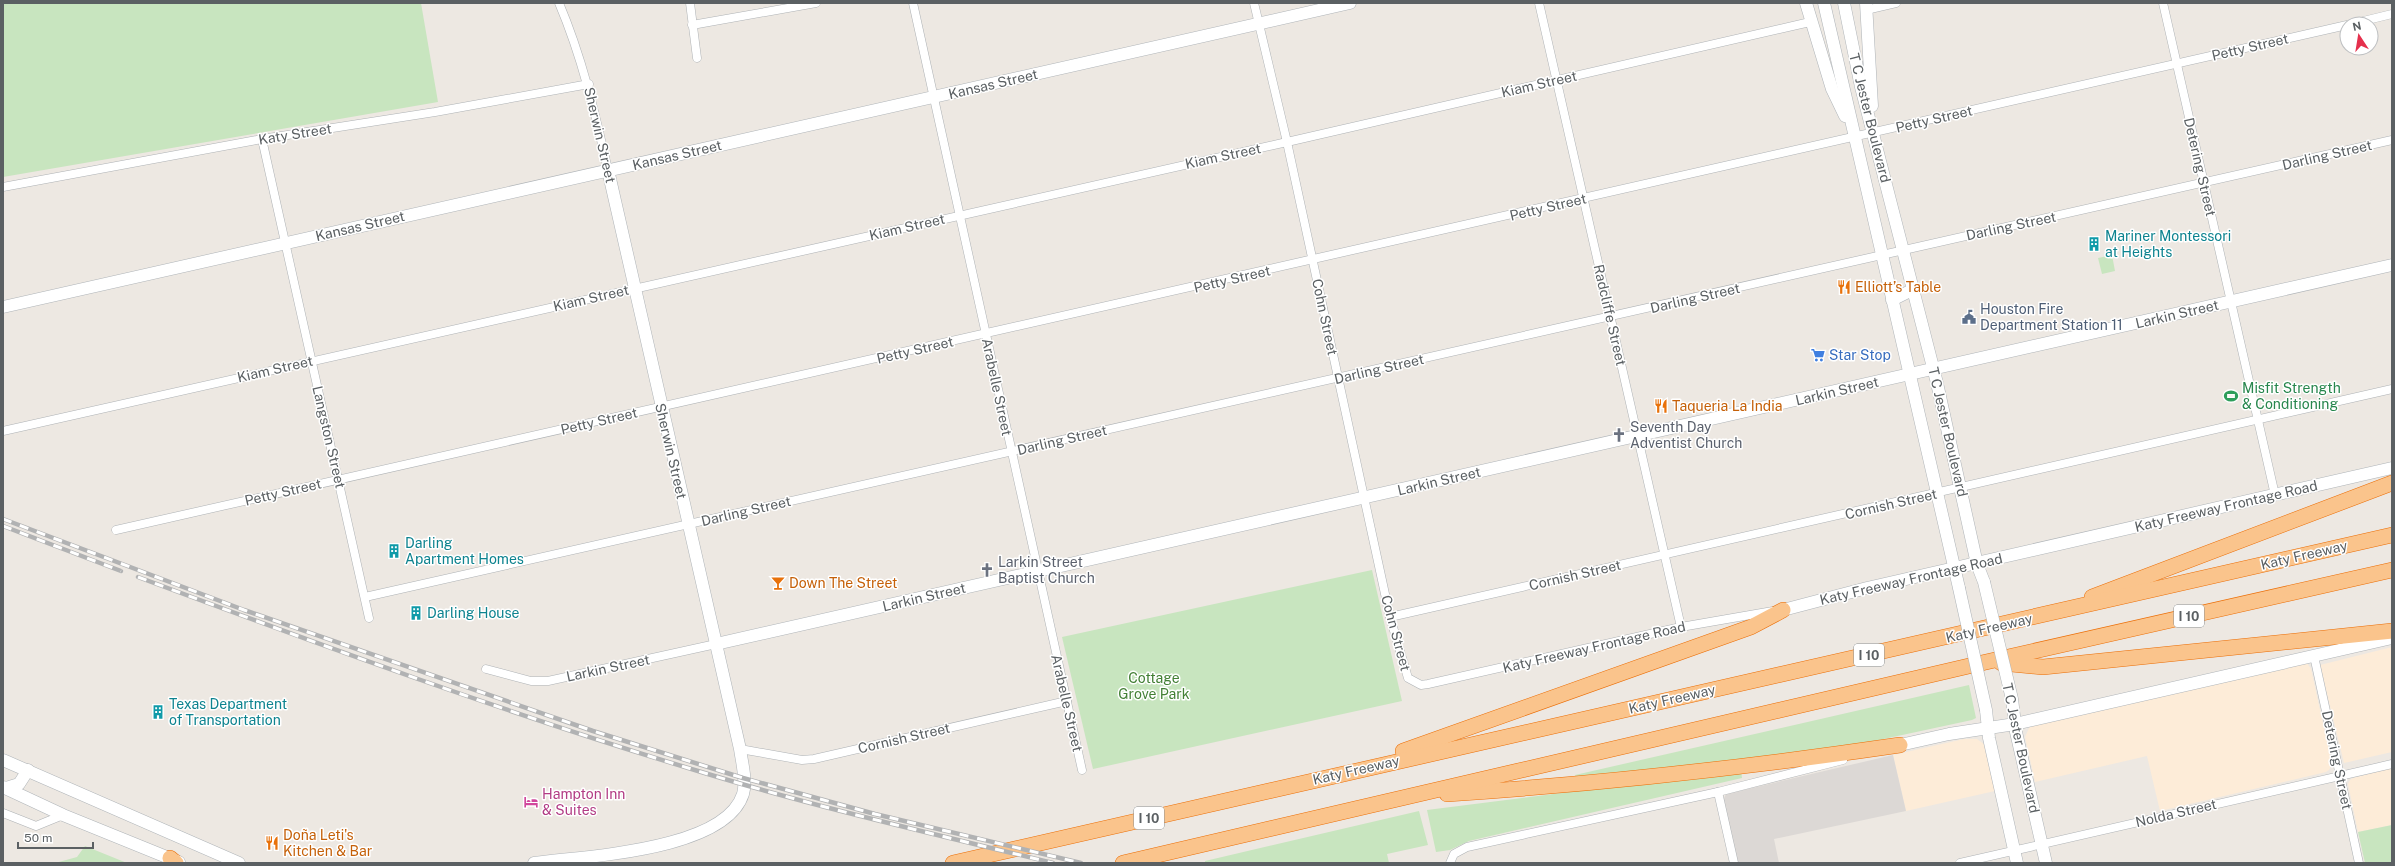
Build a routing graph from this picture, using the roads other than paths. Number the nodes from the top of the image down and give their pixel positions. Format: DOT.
graph roads {
  1 [pos="559,3"];
  2 [pos="690,3"];
  3 [pos="816,3"];
  4 [pos="913,3"];
  5 [pos="1254,3"];
  6 [pos="1350,3"];
  7 [pos="1539,3"];
  8 [pos="1806,3"];
  9 [pos="1824,3"];
  10 [pos="1844,3"];
  11 [pos="1896,3"];
  12 [pos="2163,3"];
  13 [pos="1866,6"];
  14 [pos="2392,14"];
  15 [pos="2379,17"];
  16 [pos="1810,22"];
  17 [pos="1258,24"];
  18 [pos="692,25"];
  19 [pos="2339,27"];
  20 [pos="697,58"];
  21 [pos="2176,64"];
  22 [pos="1556,80"];
  23 [pos="588,84"];
  24 [pos="933,97"];
  25 [pos="1873,134"];
  26 [pos="1855,137"];
  27 [pos="262,139"];
  28 [pos="2392,140"];
  29 [pos="1287,142"];
  30 [pos="608,170"];
  31 [pos="2203,182"];
  32 [pos="3,187"];
  33 [pos="1583,199"];
  34 [pos="959,214"];
  35 [pos="285,243"];
  36 [pos="1902,252"];
  37 [pos="1882,256"];
  38 [pos="1313,260"];
  39 [pos="2392,265"];
  40 [pos="634,288"];
  41 [pos="1912,290"];
  42 [pos="1892,300"];
  43 [pos="2231,302"];
  44 [pos="3,307"];
  45 [pos="1610,317"];
  46 [pos="985,334"];
  47 [pos="311,361"];
  48 [pos="1933,369"];
  49 [pos="1910,374"];
  50 [pos="1338,378"];
  51 [pos="2392,389"];
  52 [pos="661,407"];
  53 [pos="2258,420"];
  54 [pos="3,431"];
  55 [pos="1637,436"];
  56 [pos="1012,451"];
  57 [pos="2392,468"];
  58 [pos="339,480"];
  59 [pos="2392,483"];
  60 [pos="1960,488"];
  61 [pos="1937,494"];
  62 [pos="2275,495"];
  63 [pos="1364,497"];
  64 [pos="687,524"];
  65 [pos="116,530"];
  66 [pos="2392,535"];
  67 [pos="1664,555"];
  68 [pos="1977,564"];
  69 [pos="1954,568"];
  70 [pos="2392,570"];
  71 [pos="1038,571"];
  72 [pos="365,597"];
  73 [pos="1783,610"];
  74 [pos="1390,617"];
  75 [pos="2038,617"];
  76 [pos="369,618"];
  77 [pos="1681,627"];
  78 [pos="2392,632"];
  79 [pos="2392,638"];
  80 [pos="716,644"];
  81 [pos="2314,656"];
  82 [pos="1986,662"];
  83 [pos="486,669"];
  84 [pos="1428,684"];
  85 [pos="1066,701"];
  86 [pos="2015,724"];
  87 [pos="1987,729"];
  88 [pos="1900,745"];
  89 [pos="740,749"];
  90 [pos="3,760"];
  91 [pos="2392,764"];
  92 [pos="28,770"];
  93 [pos="1082,770"];
  94 [pos="1346,772"];
  95 [pos="2340,775"];
  96 [pos="5,788"];
  97 [pos="1718,792"];
  98 [pos="1402,797"];
  99 [pos="3,813"];
  100 [pos="63,815"];
  101 [pos="2042,845"];
  102 [pos="2014,851"];
  103 [pos="176,861"];
  104 [pos="239,863"];
  105 [pos="534,863"];
  106 [pos="953,863"];
  107 [pos="1123,863"];
  108 [pos="1450,863"];
  109 [pos="1734,863"];
  110 [pos="1960,863"];
  111 [pos="2017,863"];
  112 [pos="2046,863"];
  113 [pos="2359,863"];
  1 -- 23 [label="street, Sherwin Street"];
  2 -- 18 [label="street"];
  3 -- 18 [label="street"];
  4 -- 24 [label="street, Arabelle Street"];
  5 -- 17 [label="street, Cohn Street"];
  6 -- 17 [label="street, Kansas Street"];
  7 -- 22 [label="street, Radcliffe Street"];
  8 -- 16 [label="street"];
  9 -- 26 [label="street, T C Jester Boulevard"];
  10 -- 25 [label="street, T C Jester Boulevard"];
  11 -- 13 [label="street"];
  12 -- 21 [label="street, Detering Street"];
  13 -- 25 [label="street"];
  14 -- 15 [label="street"];
  16 -- 22 [label="street, Kiam Street"];
  16 -- 26 [label="street"];
  17 -- 24 [label="street, Kansas Street"];
  17 -- 29 [label="street, Cohn Street"];
  18 -- 20 [label="street"];
  19 -- 21 [label="street, Petty Street"];
  21 -- 25 [label="street, Petty Street"];
  21 -- 31 [label="street, Detering Street"];
  22 -- 29 [label="street, Kiam Street"];
  22 -- 33 [label="street, Radcliffe Street"];
  23 -- 27 [label="street, Katy Street"];
  23 -- 30 [label="street, Sherwin Street"];
  24 -- 30 [label="street, Kansas Street"];
  24 -- 34 [label="street, Arabelle Street"];
  25 -- 26 [label="street, Petty Street"];
  25 -- 36 [label="street, T C Jester Boulevard"];
  26 -- 33 [label="street, Petty Street"];
  26 -- 37 [label="street, T C Jester Boulevard"];
  27 -- 32 [label="street, Katy Street"];
  27 -- 35 [label="street, Langston Street"];
  28 -- 31 [label="street, Darling Street"];
  29 -- 34 [label="street, Kiam Street"];
  29 -- 38 [label="street, Cohn Street"];
  30 -- 35 [label="street, Kansas Street"];
  30 -- 40 [label="street, Sherwin Street"];
  31 -- 36 [label="street, Darling Street"];
  31 -- 43 [label="street, Detering Street"];
  33 -- 38 [label="street, Petty Street"];
  33 -- 45 [label="street, Radcliffe Street"];
  34 -- 40 [label="street, Kiam Street"];
  34 -- 46 [label="street, Arabelle Street"];
  35 -- 44 [label="street, Kansas Street"];
  35 -- 47 [label="street, Langston Street"];
  36 -- 37 [label="street, Darling Street"];
  36 -- 41 [label="street, T C Jester Boulevard"];
  37 -- 42 [label="street, T C Jester Boulevard"];
  37 -- 45 [label="street, Darling Street"];
  38 -- 46 [label="street, Petty Street"];
  38 -- 50 [label="street, Cohn Street"];
  39 -- 43 [label="street, Larkin Street"];
  40 -- 47 [label="street, Kiam Street"];
  40 -- 52 [label="street, Sherwin Street"];
  41 -- 42 [label="street"];
  41 -- 48 [label="street, T C Jester Boulevard"];
  42 -- 49 [label="street, T C Jester Boulevard"];
  43 -- 48 [label="street, Larkin Street"];
  43 -- 53 [label="street, Detering Street"];
  45 -- 50 [label="street, Darling Street"];
  45 -- 55 [label="street, Radcliffe Street"];
  46 -- 52 [label="street, Petty Street"];
  46 -- 56 [label="street, Arabelle Street"];
  47 -- 54 [label="street, Kiam Street"];
  47 -- 58 [label="street, Langston Street"];
  48 -- 49 [label="street, Larkin Street"];
  48 -- 60 [label="street, T C Jester Boulevard"];
  49 -- 55 [label="street, Larkin Street"];
  49 -- 61 [label="street, T C Jester Boulevard"];
  50 -- 56 [label="street, Darling Street"];
  50 -- 63 [label="street, Cohn Street"];
  51 -- 53 [label="street, Cornish Street"];
  52 -- 58 [label="street, Petty Street"];
  52 -- 64 [label="street, Sherwin Street"];
  53 -- 60 [label="street, Cornish Street"];
  53 -- 62 [label="street, Detering Street"];
  55 -- 63 [label="street, Larkin Street"];
  55 -- 67 [label="street, Radcliffe Street"];
  56 -- 64 [label="street, Darling Street"];
  56 -- 71 [label="street, Arabelle Street"];
  57 -- 62 [label="street, Katy Freeway Frontage Road"];
  58 -- 65 [label="street, Petty Street"];
  58 -- 72 [label="street, Langston Street"];
  59 -- 75 [label="highway"];
  60 -- 61 [label="street, Cornish Street"];
  60 -- 68 [label="street, T C Jester Boulevard"];
  61 -- 67 [label="street, Cornish Street"];
  61 -- 69 [label="street, T C Jester Boulevard"];
  62 -- 68 [label="street, Katy Freeway Frontage Road"];
  63 -- 71 [label="street, Larkin Street"];
  63 -- 74 [label="street, Cohn Street"];
  64 -- 72 [label="street, Darling Street"];
  64 -- 80 [label="street, Sherwin Street"];
  66 -- 75 [label="highway, Katy Freeway / I 10"];
  67 -- 74 [label="street, Cornish Street"];
  67 -- 77 [label="street, Radcliffe Street"];
  68 -- 69 [label="street, Katy Freeway Frontage Road"];
  68 -- 86 [label="street, T C Jester Boulevard, bridge"];
  69 -- 73 [label="street, Katy Freeway Frontage Road"];
  69 -- 87 [label="street, T C Jester Boulevard, bridge"];
  70 -- 82 [label="highway, I 10"];
  71 -- 80 [label="street, Larkin Street"];
  71 -- 85 [label="street, Arabelle Street"];
  72 -- 76 [label="street, Langston Street"];
  73 -- 77 [label="street, Katy Freeway Frontage Road"];
  73 -- 94 [label="highway"];
  74 -- 84 [label="street, Cohn Street"];
  75 -- 94 [label="highway, Katy Freeway / I 10"];
  77 -- 84 [label="street, Katy Freeway Frontage Road"];
  78 -- 82 [label="highway"];
  79 -- 81 [label="street"];
  80 -- 83 [label="street, Larkin Street"];
  80 -- 89 [label="street, Sherwin Street"];
  81 -- 86 [label="street"];
  81 -- 95 [label="street, Detering Street"];
  82 -- 98 [label="highway, I 10"];
  85 -- 89 [label="street, Cornish Street"];
  85 -- 93 [label="street, Arabelle Street"];
  86 -- 87 [label="street"];
  86 -- 101 [label="street, T C Jester Boulevard"];
  87 -- 88 [label="street"];
  87 -- 102 [label="street, T C Jester Boulevard"];
  88 -- 97 [label="street"];
  88 -- 98 [label="highway"];
  89 -- 105 [label="street, Sherwin Street"];
  90 -- 92 [label="street"];
  91 -- 95 [label="street, Nolda Street"];
  92 -- 96 [label="street"];
  92 -- 104 [label="street"];
  94 -- 106 [label="highway, Katy Freeway / I 10"];
  95 -- 101 [label="street, Nolda Street"];
  95 -- 113 [label="street, Detering Street"];
  96 -- 100 [label="street"];
  97 -- 108 [label="street"];
  97 -- 109 [label="street"];
  98 -- 107 [label="highway, I 10"];
  99 -- 100 [label="street"];
  100 -- 103 [label="street"];
  101 -- 102 [label="street, Nolda Street"];
  101 -- 112 [label="street, T C Jester Boulevard"];
  102 -- 110 [label="street, Nolda Street"];
  102 -- 111 [label="street, T C Jester Boulevard"];
}
